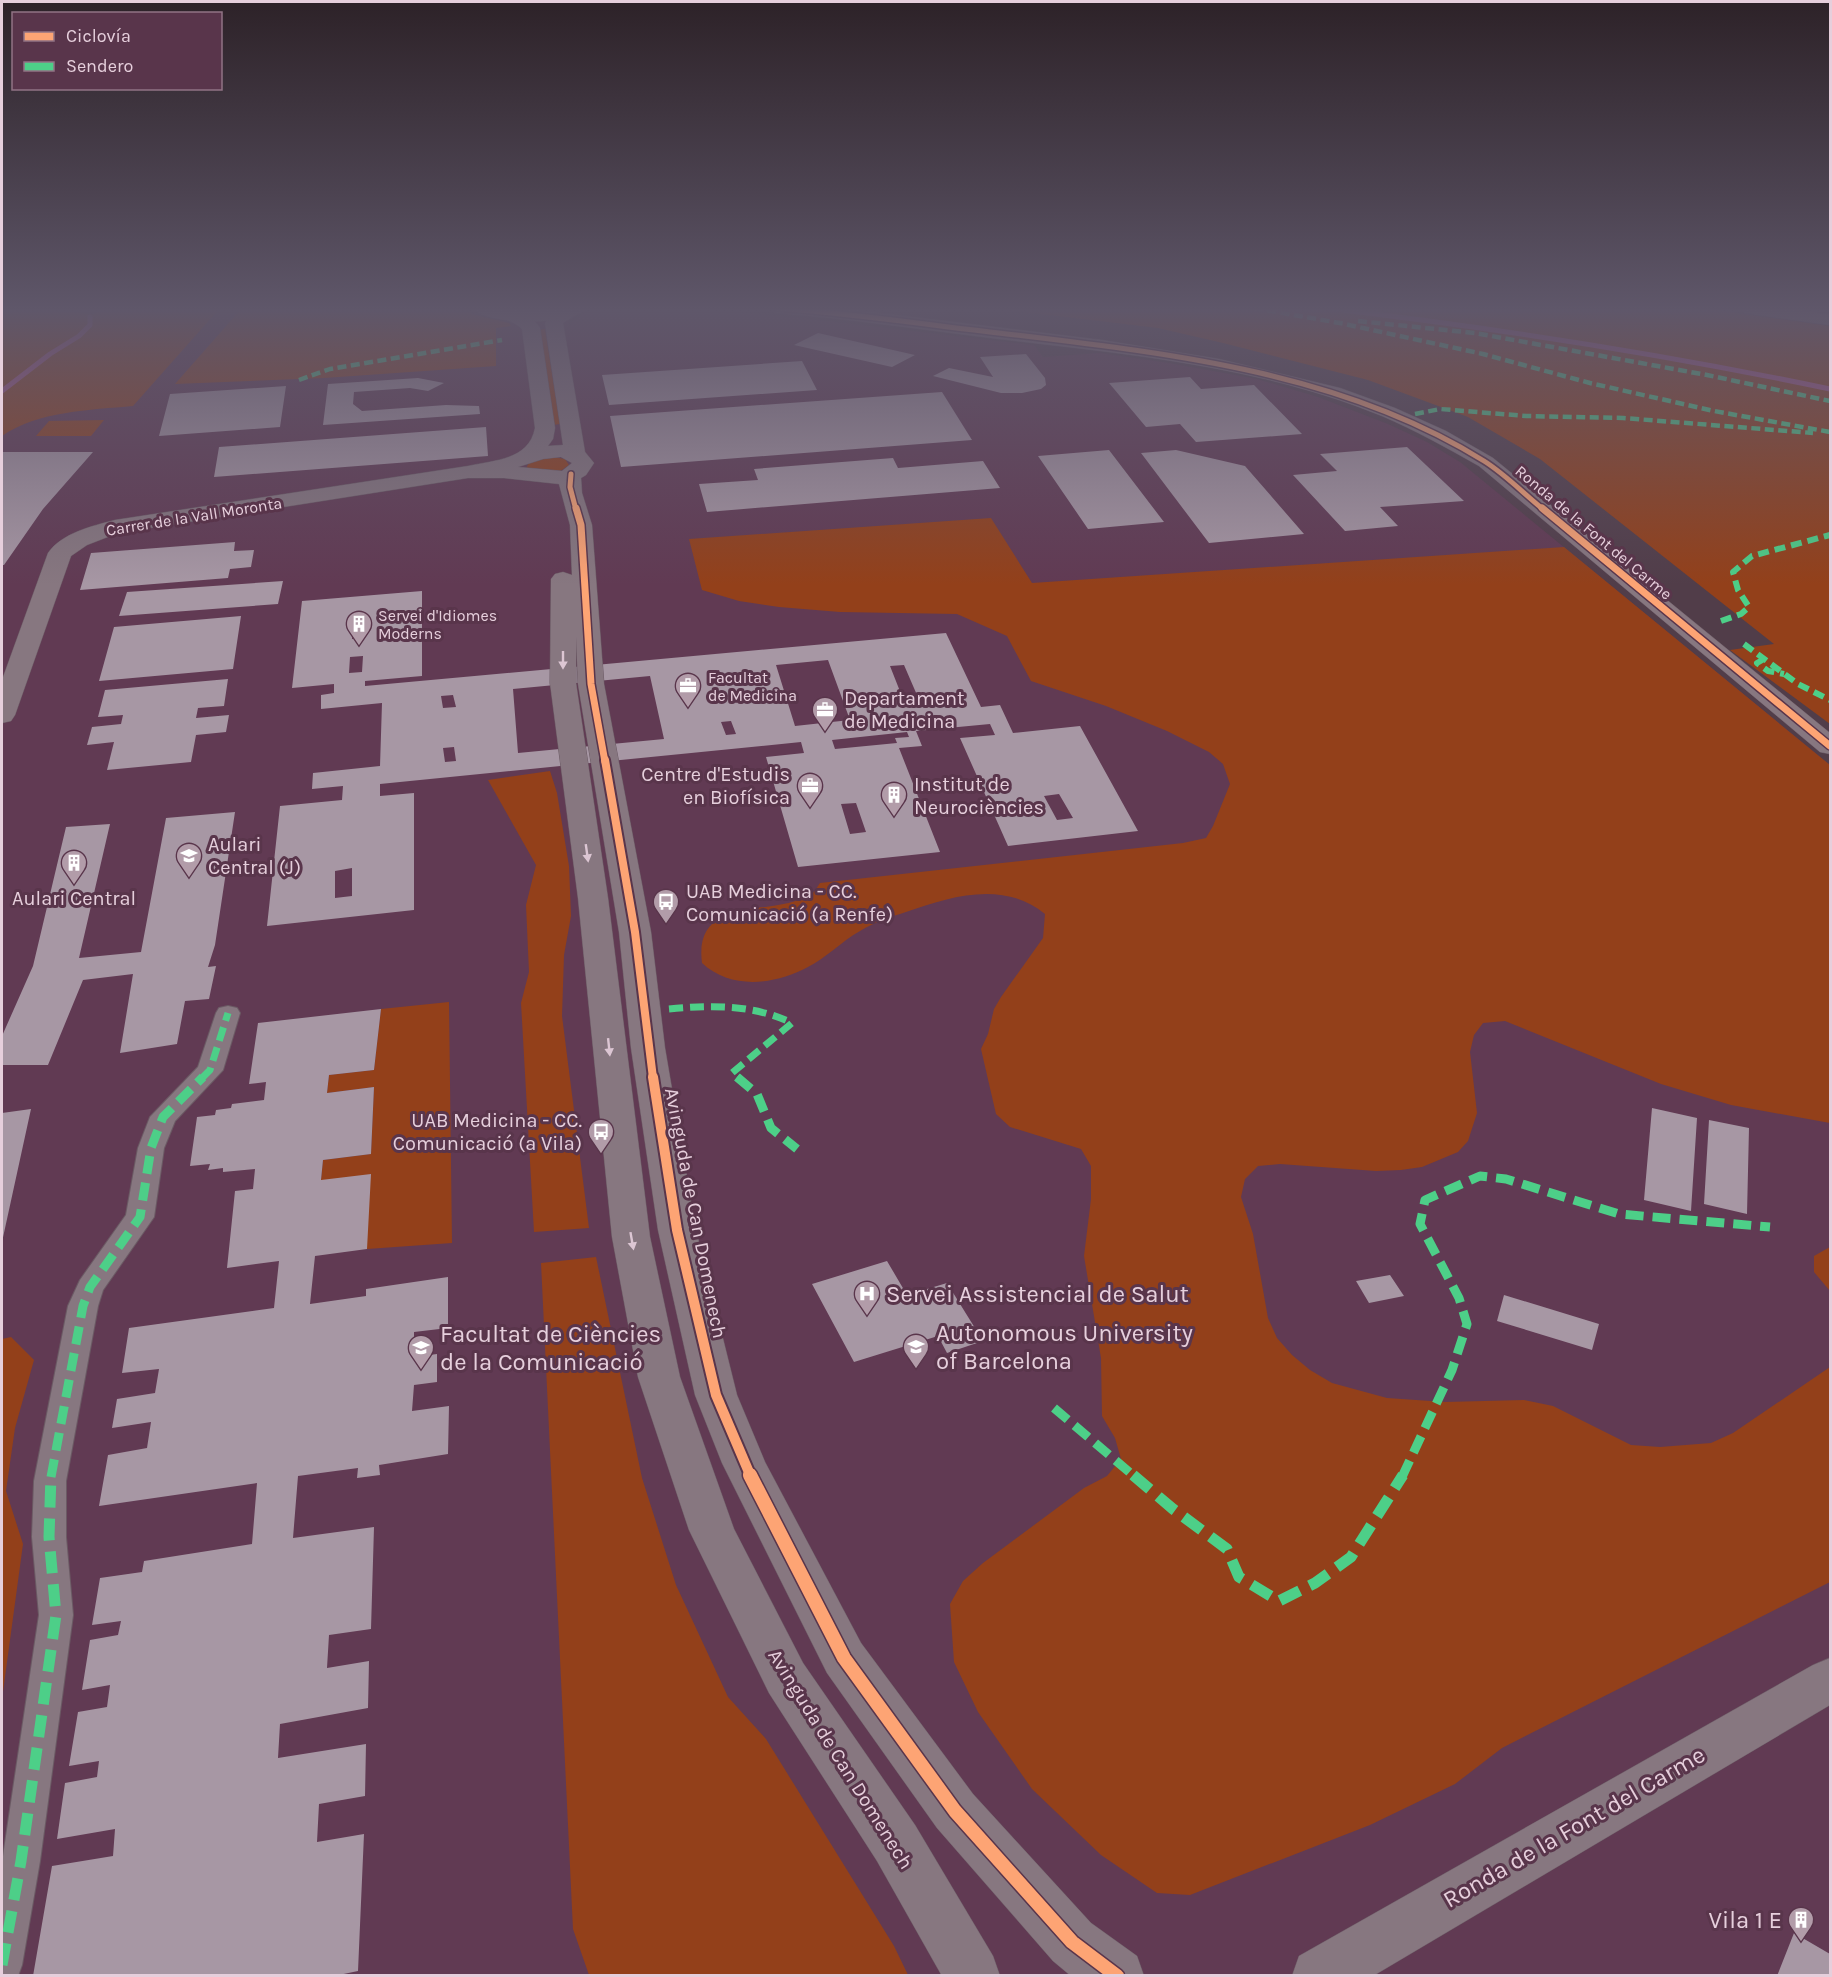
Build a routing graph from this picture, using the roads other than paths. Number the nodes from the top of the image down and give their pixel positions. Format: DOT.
graph roads {
  1 [pos="540,400"];
  2 [pos="565,400"];
  3 [pos="1351,400"];
  4 [pos="542,466"];
  5 [pos="2,715"];
  6 [pos="1830,746"];
  7 [pos="228,1013"];
  8 [pos="1830,1680"];
  9 [pos="2,1965"];
  10 [pos="973,1976"];
  11 [pos="1117,1976"];
  12 [pos="1319,1976"];
  1 -- 4 [label="street"];
  2 -- 4 [label="street, Avinguda de Can Domenech"];
  3 -- 6 [label="street, Ronda de la Font del Carme"];
  4 -- 5 [label="street, Carrer de la Vall Moronta"];
  4 -- 10 [label="street, Avinguda de Can Domenech, one-way"];
  4 -- 11 [label="street, Avinguda de Can Domenech"];
  7 -- 9 [label="street"];
  8 -- 12 [label="street, Ronda de la Font del Carme"];
}
